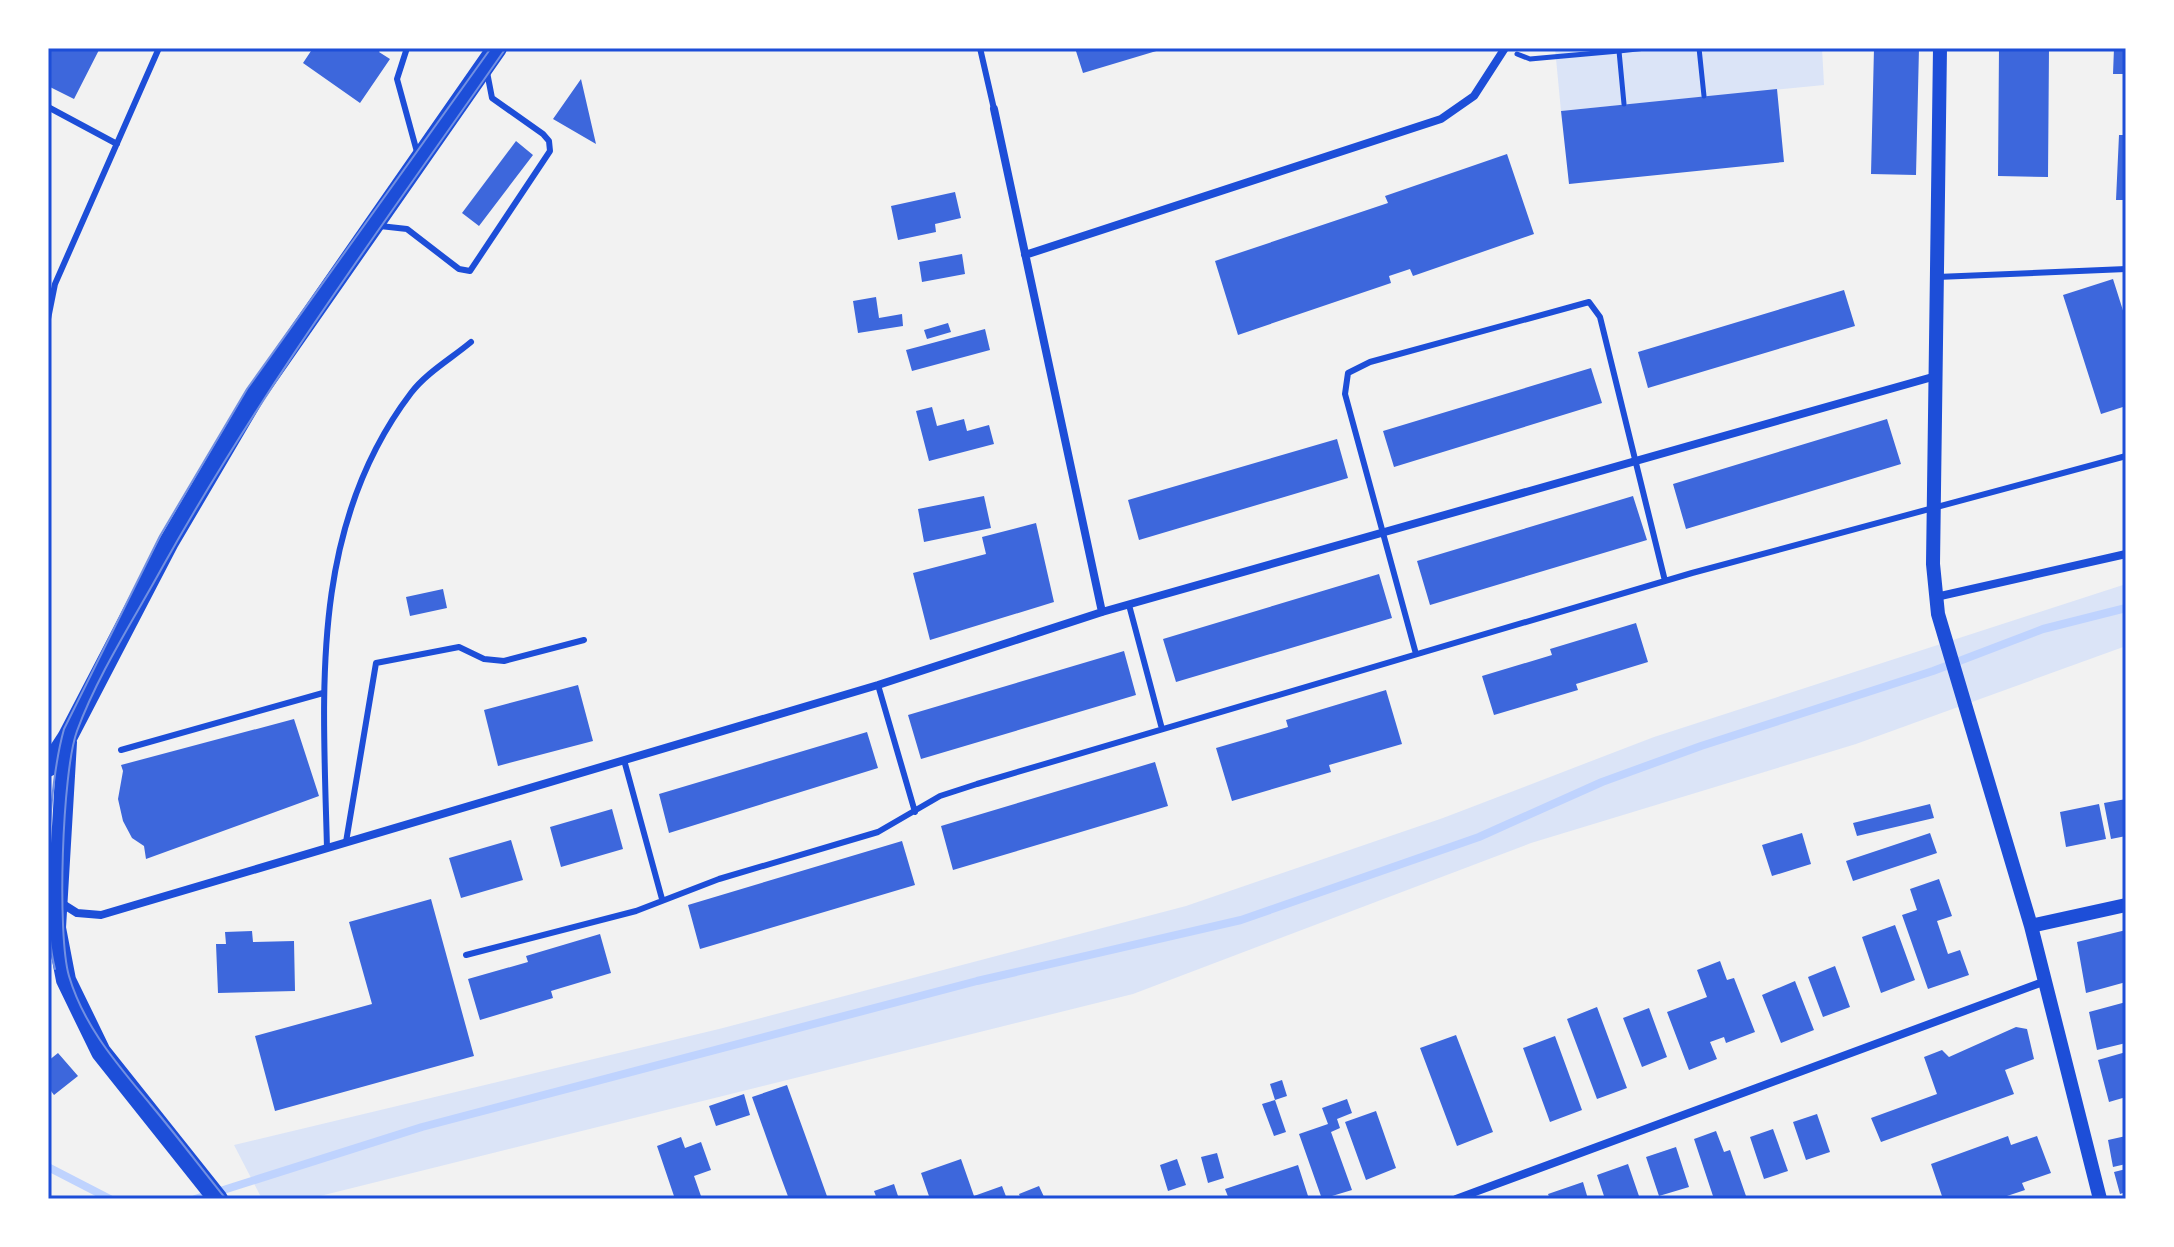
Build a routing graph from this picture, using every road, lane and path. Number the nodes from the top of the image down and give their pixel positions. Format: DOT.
graph roads {
  1 [pos="159,48"];
  2 [pos="407,48"];
  3 [pos="980,48"];
  4 [pos="1646,48"];
  5 [pos="1699,48"];
  6 [pos="1940,48"];
  7 [pos="1505,49"];
  8 [pos="1619,51"];
  9 [pos="492,55"];
  10 [pos="1704,96"];
  11 [pos="1624,104"];
  12 [pos="48,107"];
  13 [pos="994,109"];
  14 [pos="117,144"];
  15 [pos="421,157"];
  16 [pos="372,227"];
  17 [pos="1025,255"];
  18 [pos="2126,269"];
  19 [pos="1937,277"];
  20 [pos="48,309"];
  21 [pos="48,319"];
  22 [pos="471,342"];
  23 [pos="1936,376"];
  24 [pos="2126,456"];
  25 [pos="1637,464"];
  26 [pos="1933,510"];
  27 [pos="1381,535"];
  28 [pos="2126,554"];
  29 [pos="1665,581"];
  30 [pos="1936,597"];
  31 [pos="1129,605"];
  32 [pos="1102,612"];
  33 [pos="584,640"];
  34 [pos="1416,654"];
  35 [pos="878,685"];
  36 [pos="323,693"];
  37 [pos="1162,729"];
  38 [pos="67,738"];
  39 [pos="121,750"];
  40 [pos="624,759"];
  41 [pos="49,765"];
  42 [pos="915,812"];
  43 [pos="54,827"];
  44 [pos="346,842"];
  45 [pos="327,848"];
  46 [pos="662,899"];
  47 [pos="53,904"];
  48 [pos="2126,905"];
  49 [pos="2031,926"];
  50 [pos="54,953"];
  51 [pos="466,955"];
  52 [pos="2043,982"];
  53 [pos="218,1199"];
  54 [pos="1456,1199"];
  55 [pos="2100,1199"];
  1 -- 14 [label="lane"];
  2 -- 15 [label="lane"];
  3 -- 13 [label="lane"];
  4 -- 8 [label="path"];
  5 -- 10 [label="path"];
  6 -- 19 [label="street"];
  7 -- 8 [label="path"];
  7 -- 17 [label="street"];
  8 -- 11 [label="path"];
  9 -- 15 [label="main road"];
  9 -- 16 [label="lane"];
  12 -- 14 [label="lane"];
  13 -- 17 [label="street"];
  14 -- 20 [label="lane"];
  15 -- 16 [label="main road"];
  16 -- 38 [label="main road"];
  17 -- 32 [label="street"];
  18 -- 19 [label="lane"];
  19 -- 23 [label="street"];
  20 -- 21 [label="lane"];
  22 -- 36 [label="lane"];
  23 -- 25 [label="street"];
  23 -- 26 [label="street"];
  24 -- 26 [label="lane"];
  25 -- 27 [label="street"];
  25 -- 27 [label="lane"];
  25 -- 29 [label="lane"];
  26 -- 29 [label="lane"];
  26 -- 30 [label="street"];
  27 -- 31 [label="street"];
  27 -- 34 [label="lane"];
  28 -- 30 [label="street"];
  29 -- 34 [label="lane"];
  30 -- 49 [label="street"];
  31 -- 32 [label="street"];
  31 -- 37 [label="lane"];
  32 -- 35 [label="street"];
  33 -- 44 [label="lane"];
  34 -- 37 [label="lane"];
  35 -- 40 [label="street"];
  35 -- 42 [label="lane"];
  36 -- 39 [label="lane"];
  36 -- 45 [label="lane"];
  37 -- 42 [label="lane"];
  38 -- 41 [label="main road"];
  38 -- 43 [label="main road"];
  40 -- 44 [label="street"];
  40 -- 46 [label="lane"];
  42 -- 46 [label="lane"];
  43 -- 47 [label="main road"];
  44 -- 45 [label="street"];
  45 -- 47 [label="street"];
  46 -- 51 [label="lane"];
  47 -- 50 [label="main road"];
  48 -- 49 [label="street"];
  49 -- 52 [label="street"];
  50 -- 53 [label="main road"];
  52 -- 54 [label="street"];
  52 -- 55 [label="street"];
}
